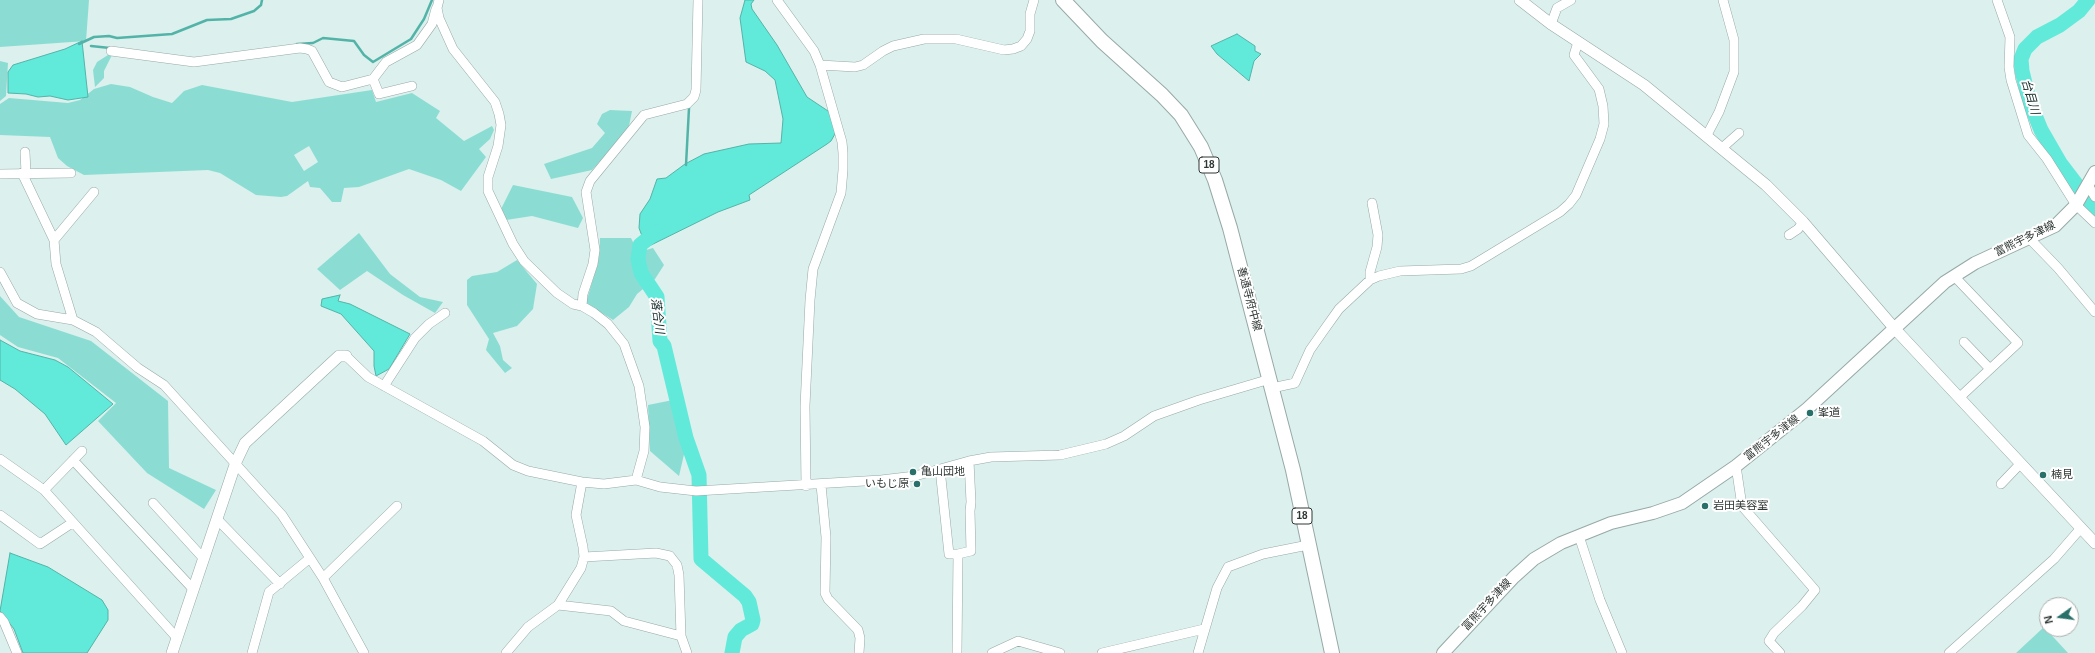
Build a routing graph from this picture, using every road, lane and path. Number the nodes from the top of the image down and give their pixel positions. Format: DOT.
graph roads {
  1 [pos="698,0"];
  2 [pos="777,0"];
  3 [pos="1034,0"];
  4 [pos="1062,0"];
  5 [pos="1520,0"];
  6 [pos="1571,0"];
  7 [pos="1723,0"];
  8 [pos="1997,0"];
  9 [pos="438,4"];
  10 [pos="1551,24"];
  11 [pos="1578,42"];
  12 [pos="111,51"];
  13 [pos="820,65"];
  14 [pos="373,79"];
  15 [pos="412,86"];
  16 [pos="1739,133"];
  17 [pos="1707,135"];
  18 [pos="1722,148"];
  19 [pos="26,152"];
  20 [pos="2095,172"];
  21 [pos="24,173"];
  22 [pos="71,173"];
  23 [pos="0,174"];
  24 [pos="2087,186"];
  25 [pos="94,192"];
  26 [pos="2095,197"];
  27 [pos="1372,203"];
  28 [pos="2078,203"];
  29 [pos="1803,222"];
  30 [pos="2095,223"];
  31 [pos="1789,235"];
  32 [pos="2029,238"];
  33 [pos="54,240"];
  34 [pos="0,272"];
  35 [pos="1954,276"];
  36 [pos="1370,280"];
  37 [pos="582,306"];
  38 [pos="2095,312"];
  39 [pos="445,313"];
  40 [pos="73,320"];
  41 [pos="1895,329"];
  42 [pos="1964,342"];
  43 [pos="346,356"];
  44 [pos="1990,369"];
  45 [pos="1271,384"];
  46 [pos="384,386"];
  47 [pos="1960,397"];
  48 [pos="82,451"];
  49 [pos="0,459"];
  50 [pos="73,460"];
  51 [pos="969,461"];
  52 [pos="236,462"];
  53 [pos="2021,463"];
  54 [pos="1736,466"];
  55 [pos="940,469"];
  56 [pos="636,480"];
  57 [pos="582,482"];
  58 [pos="2001,484"];
  59 [pos="821,485"];
  60 [pos="806,486"];
  61 [pos="44,490"];
  62 [pos="153,503"];
  63 [pos="397,506"];
  64 [pos="0,515"];
  65 [pos="217,519"];
  66 [pos="72,522"];
  67 [pos="2081,528"];
  68 [pos="1580,536"];
  69 [pos="2095,543"];
  70 [pos="1308,545"];
  71 [pos="958,554"];
  72 [pos="310,558"];
  73 [pos="584,558"];
  74 [pos="204,559"];
  75 [pos="323,578"];
  76 [pos="280,584"];
  77 [pos="193,589"];
  78 [pos="558,605"];
  79 [pos="0,617"];
  80 [pos="1204,629"];
  81 [pos="681,636"];
  82 [pos="177,638"];
  83 [pos="17,653"];
  84 [pos="172,653"];
  85 [pos="252,653"];
  86 [pos="364,653"];
  87 [pos="506,653"];
  88 [pos="687,653"];
  89 [pos="859,653"];
  90 [pos="957,653"];
  91 [pos="992,653"];
  92 [pos="1060,653"];
  93 [pos="1102,653"];
  94 [pos="1198,653"];
  95 [pos="1332,653"];
  96 [pos="1443,653"];
  97 [pos="1622,653"];
  98 [pos="1780,653"];
  99 [pos="1949,653"];
  1 -- 37 [label="street"];
  2 -- 13 [label="street"];
  3 -- 13 [label="street"];
  4 -- 45 [label="main road, 善通寺府中線 / 18"];
  5 -- 10 [label="street"];
  6 -- 10 [label="street"];
  7 -- 17 [label="street"];
  8 -- 28 [label="street"];
  9 -- 14 [label="street"];
  9 -- 37 [label="street"];
  10 -- 11 [label="street"];
  11 -- 17 [label="street"];
  11 -- 36 [label="street"];
  12 -- 14 [label="street"];
  13 -- 60 [label="street"];
  14 -- 15 [label="street"];
  16 -- 18 [label="street"];
  17 -- 18 [label="street"];
  18 -- 29 [label="street"];
  19 -- 21 [label="street"];
  20 -- 24 [label="main road, 富熊宇多津線"];
  21 -- 22 [label="street"];
  21 -- 23 [label="street"];
  21 -- 33 [label="street"];
  24 -- 26 [label="street"];
  24 -- 28 [label="main road, 富熊宇多津線"];
  25 -- 33 [label="street"];
  27 -- 36 [label="street"];
  28 -- 30 [label="street"];
  28 -- 32 [label="main road, 富熊宇多津線"];
  29 -- 31 [label="street"];
  29 -- 41 [label="street"];
  32 -- 35 [label="main road, 富熊宇多津線"];
  32 -- 38 [label="street"];
  33 -- 40 [label="street"];
  34 -- 40 [label="street"];
  35 -- 41 [label="main road, 富熊宇多津線"];
  35 -- 44 [label="street"];
  36 -- 45 [label="street"];
  37 -- 56 [label="street"];
  39 -- 46 [label="street"];
  40 -- 52 [label="street"];
  41 -- 47 [label="street"];
  41 -- 54 [label="main road, 富熊宇多津線"];
  42 -- 44 [label="street"];
  43 -- 46 [label="street"];
  43 -- 52 [label="street"];
  44 -- 47 [label="street"];
  45 -- 51 [label="street"];
  45 -- 70 [label="main road, 善通寺府中線 / 18"];
  46 -- 57 [label="street"];
  47 -- 53 [label="street"];
  48 -- 50 [label="street"];
  49 -- 61 [label="street"];
  50 -- 61 [label="street"];
  50 -- 77 [label="street"];
  51 -- 55 [label="street"];
  51 -- 71 [label="street"];
  52 -- 65 [label="street"];
  52 -- 72 [label="street"];
  53 -- 58 [label="street"];
  53 -- 67 [label="street"];
  54 -- 68 [label="main road, 富熊宇多津線"];
  54 -- 98 [label="street"];
  55 -- 59 [label="street"];
  55 -- 71 [label="street"];
  56 -- 57 [label="street"];
  56 -- 60 [label="street"];
  57 -- 73 [label="street"];
  59 -- 60 [label="street"];
  59 -- 89 [label="street"];
  61 -- 66 [label="street"];
  62 -- 74 [label="street"];
  63 -- 75 [label="street"];
  64 -- 66 [label="street"];
  65 -- 74 [label="street"];
  65 -- 76 [label="street"];
  66 -- 82 [label="street"];
  67 -- 69 [label="street"];
  67 -- 99 [label="street"];
  68 -- 96 [label="main road, 富熊宇多津線"];
  68 -- 97 [label="street"];
  70 -- 80 [label="street"];
  70 -- 95 [label="main road, 善通寺府中線 / 18"];
  71 -- 90 [label="street"];
  72 -- 75 [label="street"];
  72 -- 76 [label="street"];
  73 -- 78 [label="street"];
  73 -- 81 [label="street"];
  74 -- 77 [label="street"];
  75 -- 86 [label="street"];
  76 -- 85 [label="street"];
  77 -- 82 [label="street"];
  78 -- 81 [label="street"];
  78 -- 87 [label="street"];
  79 -- 83 [label="street"];
  80 -- 93 [label="street"];
  80 -- 94 [label="street"];
  81 -- 88 [label="street"];
  82 -- 84 [label="street"];
  91 -- 92 [label="street"];
}
